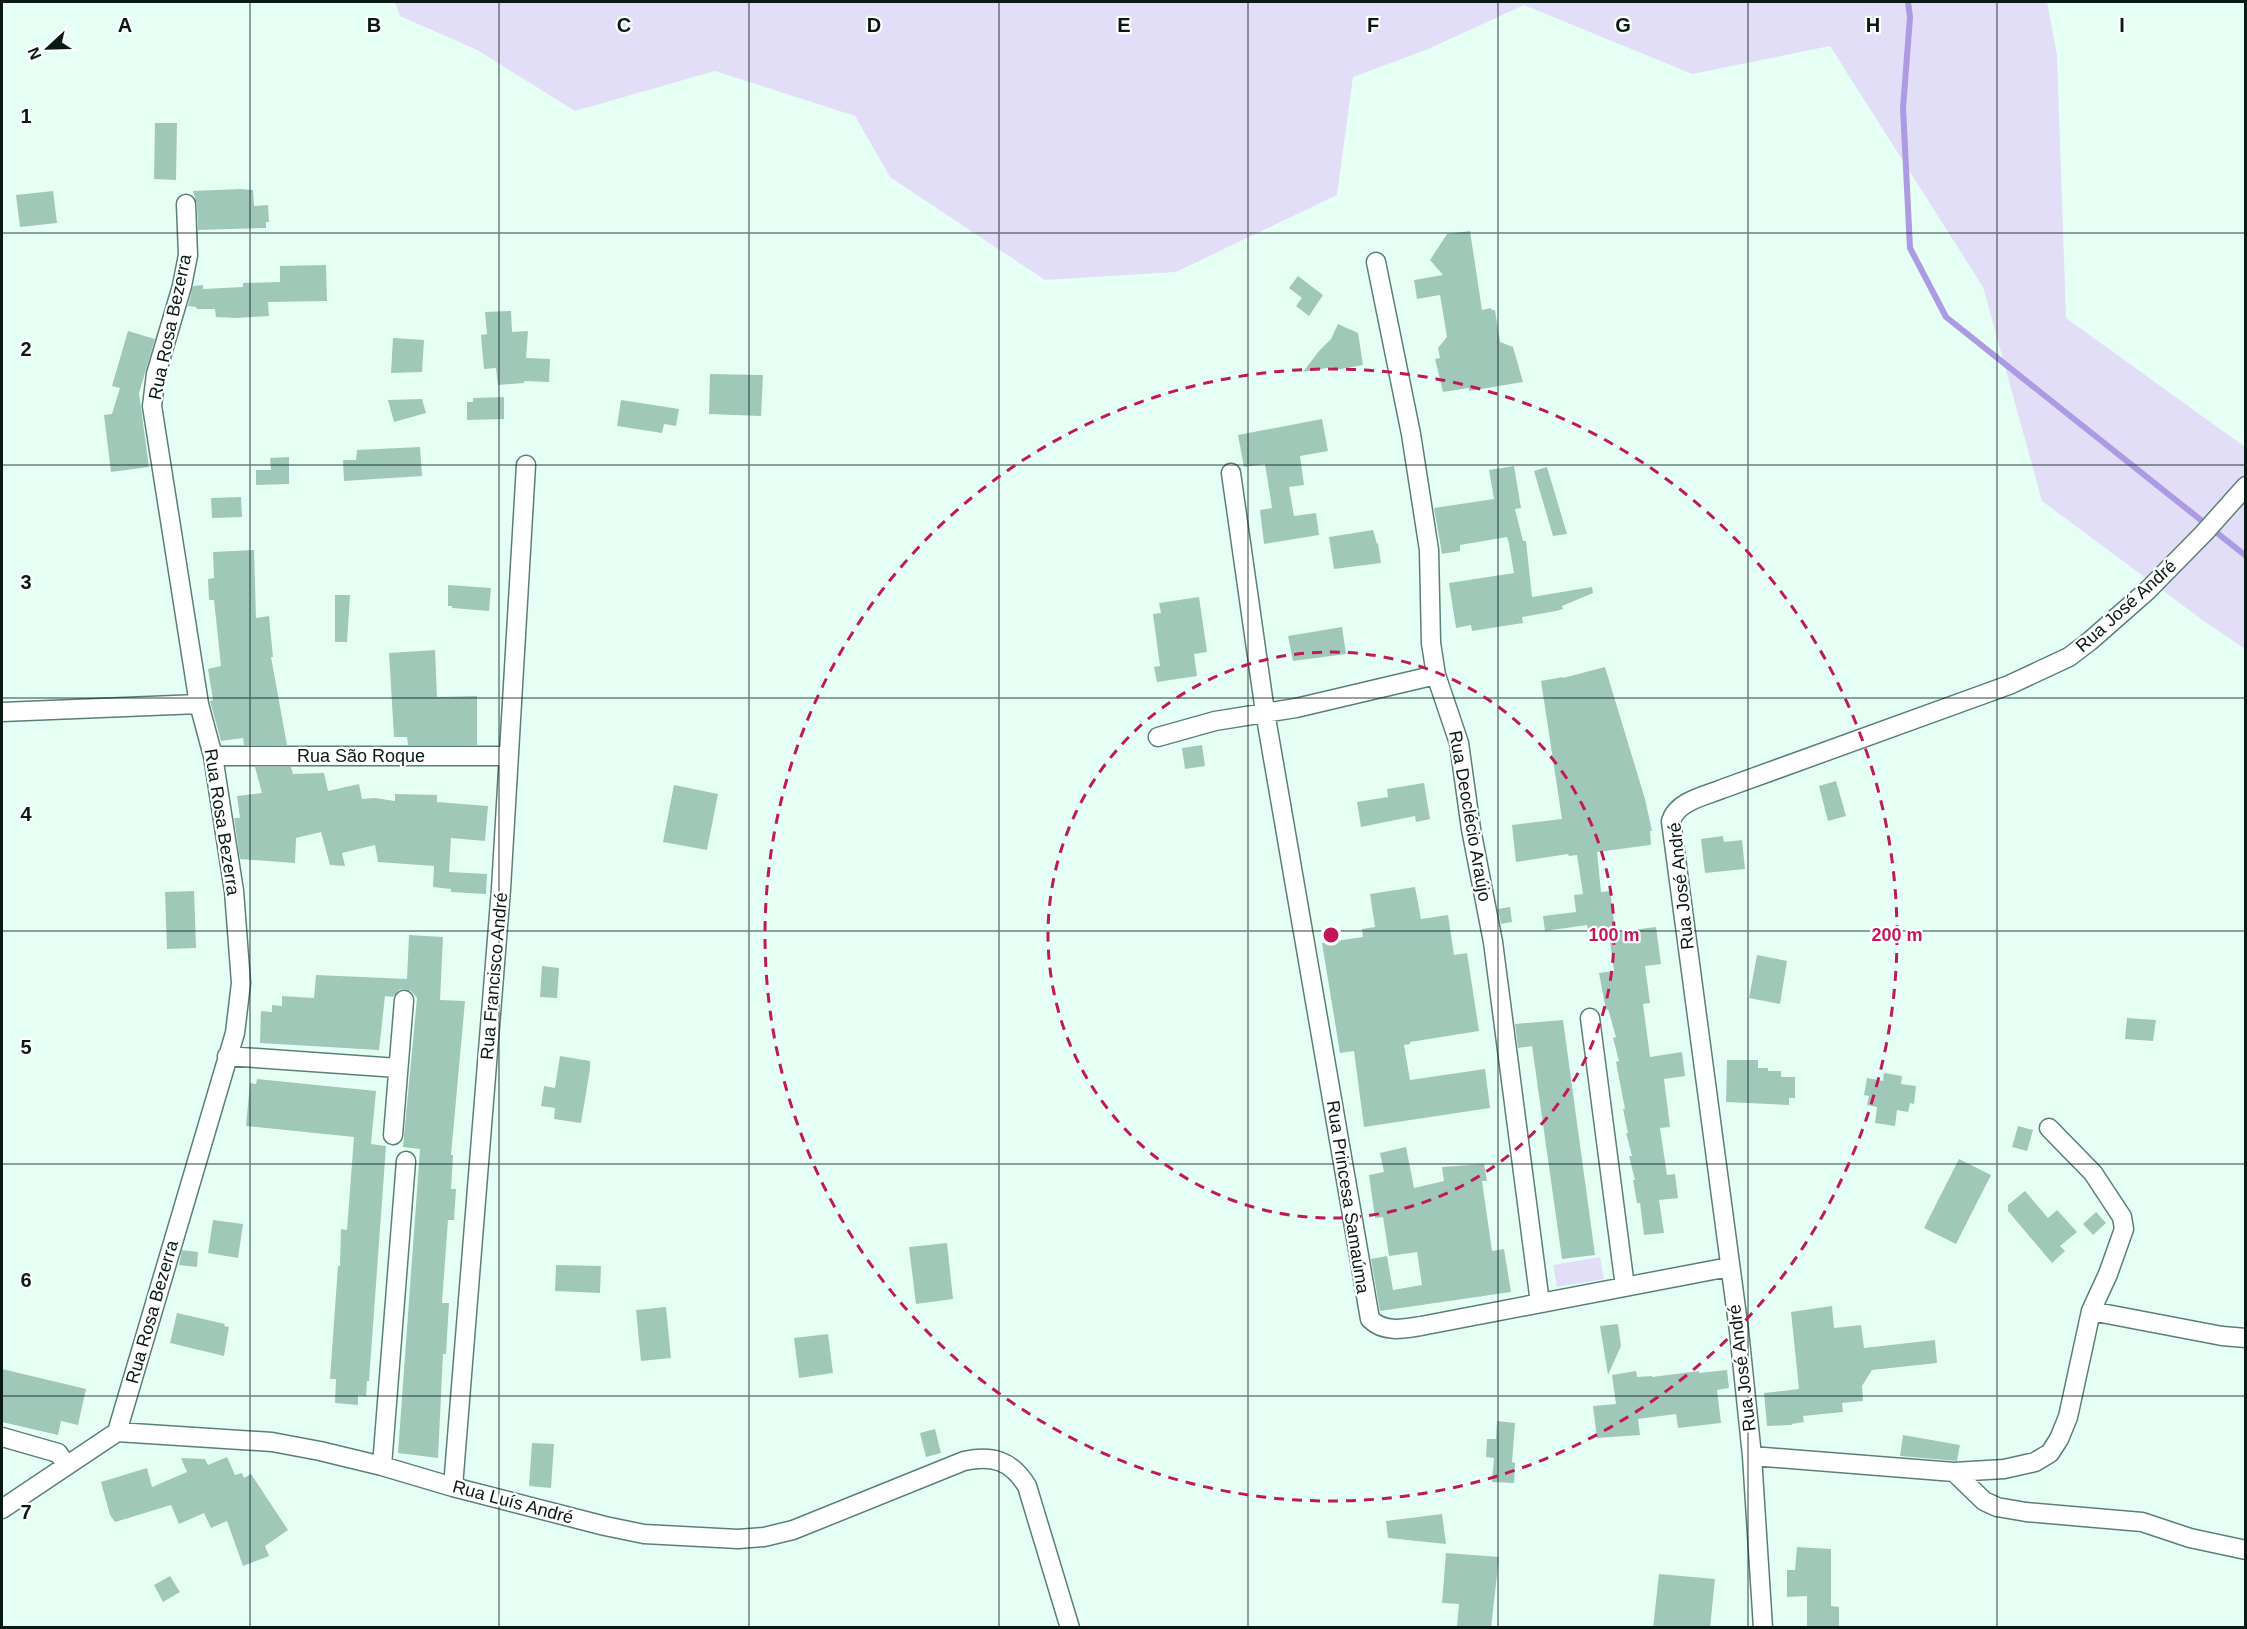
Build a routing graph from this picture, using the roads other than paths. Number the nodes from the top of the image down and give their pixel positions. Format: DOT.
graph roads {
  1 [pos="186,204"];
  2 [pos="1376,262"];
  3 [pos="526,465"];
  4 [pos="1231,473"];
  5 [pos="2246,486"];
  6 [pos="1436,675"];
  7 [pos="199,704"];
  8 [pos="2,712"];
  9 [pos="1265,712"];
  10 [pos="1158,737"];
  11 [pos="213,756"];
  12 [pos="508,756"];
  13 [pos="404,1000"];
  14 [pos="1590,1018"];
  15 [pos="227,1056"];
  16 [pos="398,1068"];
  17 [pos="2049,1128"];
  18 [pos="393,1135"];
  19 [pos="406,1161"];
  20 [pos="1729,1267"];
  21 [pos="1625,1287"];
  22 [pos="1540,1303"];
  23 [pos="2091,1311"];
  24 [pos="2246,1338"];
  25 [pos="117,1432"];
  26 [pos="2,1437"];
  27 [pos="1752,1456"];
  28 [pos="66,1464"];
  29 [pos="382,1466"];
  30 [pos="1954,1472"];
  31 [pos="453,1487"];
  32 [pos="2,1509"];
  33 [pos="2246,1550"];
  34 [pos="1070,1628"];
  35 [pos="1763,1628"];
  1 -- 7 [label="street, Rua Rosa Bezerra"];
  2 -- 6 [label="street, Rua Deoclécio Araújo"];
  3 -- 12 [label="street, Rua Francisco André"];
  4 -- 9 [label="street, Rua Princesa Samaúma"];
  5 -- 20 [label="street, Rua José André"];
  6 -- 9 [label="street"];
  6 -- 22 [label="street, Rua Deoclécio Araújo"];
  7 -- 8 [label="street"];
  7 -- 11 [label="street, Rua Rosa Bezerra"];
  9 -- 10 [label="street"];
  9 -- 22 [label="street, Rua Princesa Samaúma"];
  11 -- 12 [label="street, Rua São Roque"];
  11 -- 15 [label="street, Rua Rosa Bezerra"];
  12 -- 31 [label="street, Rua Francisco André"];
  13 -- 16 [label="street"];
  14 -- 21 [label="street"];
  15 -- 16 [label="street"];
  15 -- 25 [label="street, Rua Rosa Bezerra"];
  16 -- 18 [label="street"];
  17 -- 23 [label="street"];
  19 -- 29 [label="street"];
  20 -- 21 [label="street, Rua Princesa Samaúma"];
  20 -- 27 [label="street, Rua José André"];
  21 -- 22 [label="street, Rua Princesa Samaúma"];
  23 -- 24 [label="street"];
  23 -- 30 [label="street"];
  25 -- 28 [label="street"];
  25 -- 29 [label="street, Rua Luís André"];
  26 -- 28 [label="street"];
  27 -- 30 [label="street"];
  27 -- 35 [label="street, Rua José André"];
  28 -- 32 [label="street"];
  29 -- 31 [label="street, Rua Luís André"];
  30 -- 33 [label="street"];
  31 -- 34 [label="street, Rua Luís André"];
}
